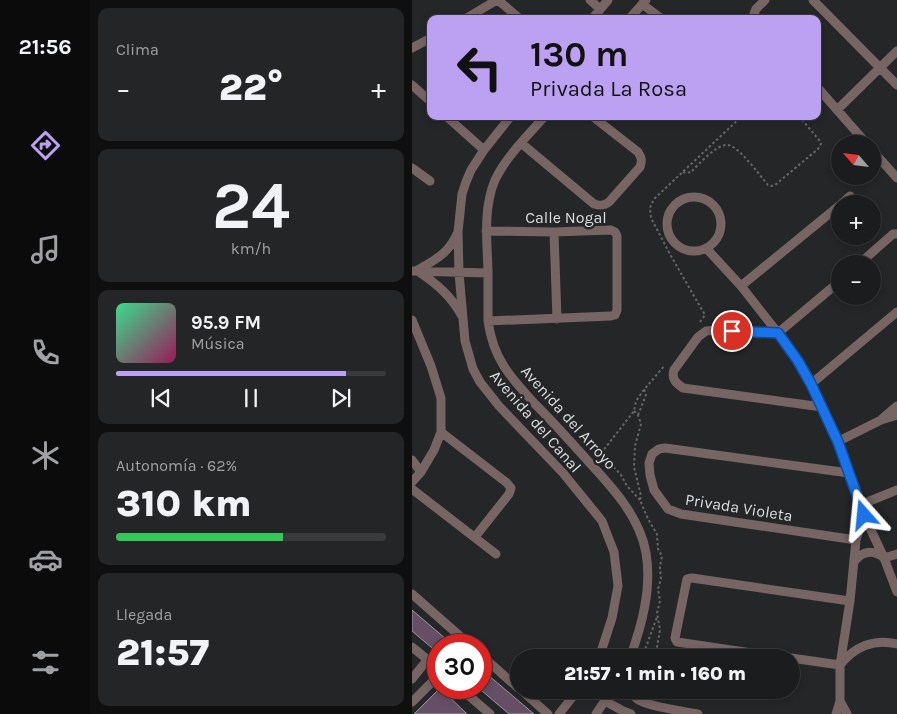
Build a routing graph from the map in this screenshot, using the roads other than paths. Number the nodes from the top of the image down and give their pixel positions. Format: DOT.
graph roads {
  1 [pos="498,0"];
  2 [pos="590,0"];
  3 [pos="608,0"];
  4 [pos="765,0"];
  5 [pos="813,0"];
  6 [pos="644,2"];
  7 [pos="600,9"];
  8 [pos="472,15"];
  9 [pos="515,15"];
  10 [pos="595,15"];
  11 [pos="633,15"];
  12 [pos="658,15"];
  13 [pos="755,15"];
  14 [pos="427,40"];
  15 [pos="412,48"];
  16 [pos="896,51"];
  17 [pos="880,68"];
  18 [pos="896,85"];
  19 [pos="412,86"];
  20 [pos="821,92"];
  21 [pos="427,99"];
  22 [pos="837,110"];
  23 [pos="450,120"];
  24 [pos="508,120"];
  25 [pos="541,120"];
  26 [pos="597,120"];
  27 [pos="859,135"];
  28 [pos="521,143"];
  29 [pos="484,150"];
  30 [pos="881,160"];
  31 [pos="412,168"];
  32 [pos="896,178"];
  33 [pos="430,182"];
  34 [pos="831,211"];
  35 [pos="486,231"];
  36 [pos="458,232"];
  37 [pos="554,232"];
  38 [pos="896,234"];
  39 [pos="706,248"];
  40 [pos="869,255"];
  41 [pos="414,271"];
  42 [pos="459,273"];
  43 [pos="488,273"];
  44 [pos="741,286"];
  45 [pos="831,289"];
  46 [pos="896,312"];
  47 [pos="463,318"];
  48 [pos="557,319"];
  49 [pos="412,320"];
  50 [pos="488,321"];
  51 [pos="778,333"];
  52 [pos="811,384"];
  53 [pos="896,406"];
  54 [pos="822,407"];
  55 [pos="896,415"];
  56 [pos="881,420"];
  57 [pos="441,432"];
  58 [pos="838,442"];
  59 [pos="412,460"];
  60 [pos="421,472"];
  61 [pos="849,473"];
  62 [pos="412,482"];
  63 [pos="412,489"];
  64 [pos="896,490"];
  65 [pos="860,505"];
  66 [pos="864,515"];
  67 [pos="475,537"];
  68 [pos="856,540"];
  69 [pos="496,554"];
  70 [pos="896,554"];
  71 [pos="884,558"];
  72 [pos="853,565"];
  73 [pos="896,592"];
  74 [pos="412,594"];
  75 [pos="850,601"];
  76 [pos="457,634"];
  77 [pos="896,644"];
  78 [pos="412,647"];
  79 [pos="602,649"];
  80 [pos="633,649"];
  81 [pos="725,649"];
  82 [pos="427,658"];
  83 [pos="800,659"];
  84 [pos="427,660"];
  85 [pos="492,665"];
  86 [pos="840,665"];
  87 [pos="412,679"];
  88 [pos="510,681"];
  89 [pos="427,687"];
  90 [pos="473,699"];
  91 [pos="531,699"];
  92 [pos="571,699"];
  93 [pos="638,699"];
  94 [pos="605,701"];
  95 [pos="840,701"];
  96 [pos="412,702"];
  97 [pos="677,710"];
  98 [pos="490,714"];
  99 [pos="548,714"];
  100 [pos="559,714"];
  101 [pos="596,714"];
  102 [pos="631,714"];
  103 [pos="666,714"];
  104 [pos="698,714"];
  105 [pos="836,714"];
  106 [pos="847,714"];
  1 -- 8 [label="street"];
  1 -- 9 [label="street"];
  2 -- 7 [label="street"];
  3 -- 7 [label="street"];
  4 -- 13 [label="street"];
  5 -- 17 [label="street"];
  6 -- 11 [label="street"];
  6 -- 12 [label="street"];
  7 -- 10 [label="street"];
  14 -- 15 [label="street"];
  16 -- 17 [label="street"];
  17 -- 18 [label="street"];
  17 -- 22 [label="street"];
  19 -- 21 [label="street"];
  20 -- 22 [label="street"];
  22 -- 27 [label="street"];
  23 -- 29 [label="street"];
  24 -- 29 [label="street, Avenida del Canal"];
  25 -- 28 [label="street, Avenida del Arroyo"];
  26 -- 28 [label="street"];
  28 -- 35 [label="street, Avenida del Arroyo"];
  29 -- 36 [label="street, Avenida del Canal"];
  30 -- 32 [label="street"];
  31 -- 33 [label="street"];
  34 -- 44 [label="street"];
  35 -- 37 [label="street, Calle Nogal"];
  35 -- 43 [label="street, Avenida del Arroyo"];
  36 -- 41 [label="street"];
  36 -- 42 [label="street, Avenida del Canal"];
  37 -- 48 [label="street"];
  37 -- 48 [label="street, Calle Nogal"];
  38 -- 40 [label="street"];
  39 -- 39 [label="street"];
  39 -- 44 [label="street"];
  41 -- 42 [label="street"];
  41 -- 47 [label="street"];
  42 -- 43 [label="street"];
  42 -- 47 [label="street, Avenida del Canal"];
  43 -- 50 [label="street, Avenida del Arroyo"];
  44 -- 51 [label="street"];
  45 -- 51 [label="street"];
  46 -- 52 [label="street"];
  47 -- 79 [label="street, Avenida del Canal"];
  48 -- 50 [label="street, Calle Nogal"];
  49 -- 57 [label="street"];
  50 -- 80 [label="street, Avenida del Arroyo"];
  51 -- 52 [label="street"];
  51 -- 54 [label="street"];
  52 -- 54 [label="street"];
  53 -- 56 [label="street"];
  54 -- 58 [label="street"];
  55 -- 56 [label="street"];
  56 -- 58 [label="street"];
  57 -- 60 [label="street"];
  57 -- 67 [label="street"];
  58 -- 61 [label="street"];
  59 -- 60 [label="street"];
  60 -- 62 [label="street"];
  61 -- 65 [label="street"];
  61 -- 68 [label="street, Privada Violeta"];
  63 -- 67 [label="street"];
  64 -- 65 [label="street"];
  65 -- 66 [label="street"];
  66 -- 68 [label="street"];
  66 -- 71 [label="street"];
  67 -- 69 [label="street"];
  68 -- 72 [label="street"];
  70 -- 71 [label="street"];
  71 -- 72 [label="street"];
  71 -- 73 [label="street"];
  72 -- 75 [label="street"];
  74 -- 76 [label="street"];
  75 -- 81 [label="street"];
  75 -- 86 [label="street"];
  77 -- 86 [label="street"];
  78 -- 82 [label="street"];
  83 -- 86 [label="street"];
  84 -- 87 [label="street"];
  85 -- 88 [label="street"];
  86 -- 95 [label="street"];
  89 -- 96 [label="street"];
  90 -- 98 [label="street"];
  91 -- 99 [label="street"];
  92 -- 100 [label="street"];
  93 -- 97 [label="street"];
  94 -- 101 [label="street"];
  94 -- 102 [label="street"];
  95 -- 105 [label="street"];
  95 -- 106 [label="street"];
  97 -- 103 [label="street"];
  97 -- 104 [label="street"];
}
